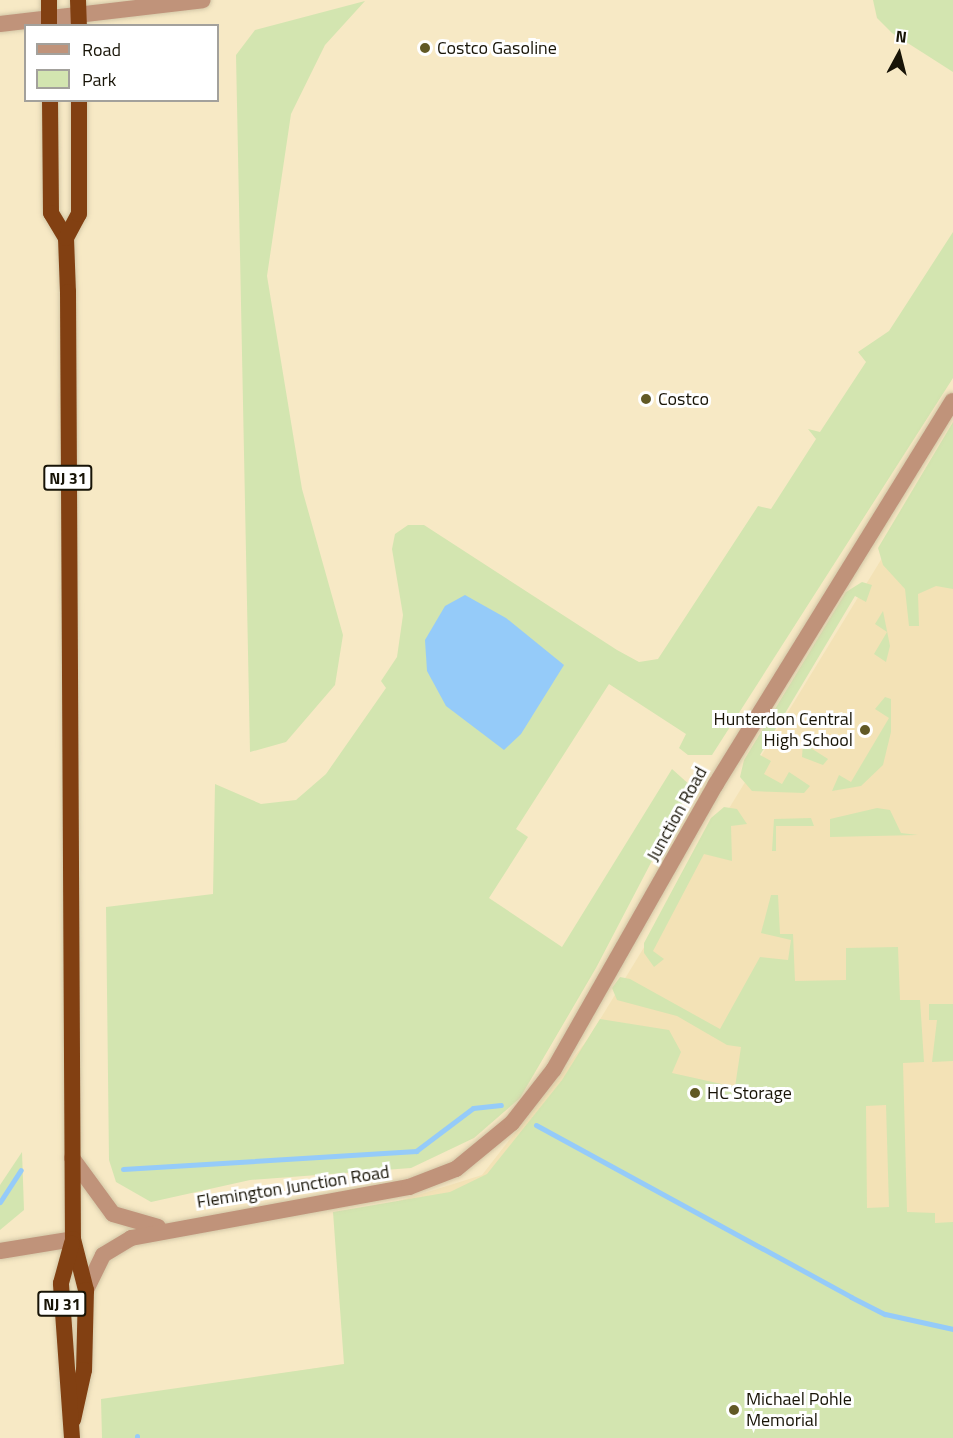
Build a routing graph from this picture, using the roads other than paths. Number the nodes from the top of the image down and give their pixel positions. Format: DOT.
graph roads {
  1 [pos="49,0"];
  2 [pos="203,0"];
  3 [pos="78,14"];
  4 [pos="49,22"];
  5 [pos="0,24"];
  6 [pos="50,102"];
  7 [pos="79,102"];
  8 [pos="66,238"];
  9 [pos="953,401"];
  10 [pos="72,1158"];
  11 [pos="456,1169"];
  12 [pos="168,1227"];
  13 [pos="73,1239"];
  14 [pos="0,1251"];
  15 [pos="86,1290"];
  16 [pos="73,1420"];
  17 [pos="72,1438"];
  1 -- 4 [label="highway"];
  2 -- 3 [label="street"];
  3 -- 4 [label="street"];
  4 -- 5 [label="street"];
  6 -- 8 [label="highway, NJ 31"];
  7 -- 8 [label="highway, NJ 31"];
  8 -- 10 [label="highway, NJ 31"];
  9 -- 11 [label="street, Junction Road"];
  10 -- 12 [label="street"];
  10 -- 13 [label="highway, NJ 31"];
  11 -- 12 [label="street, Flemington Junction Road"];
  12 -- 15 [label="street"];
  13 -- 14 [label="street"];
  13 -- 15 [label="highway, NJ 31"];
  13 -- 16 [label="highway, NJ 31"];
  15 -- 16 [label="highway, NJ 31"];
  16 -- 17 [label="highway, NJ 31"];
}
